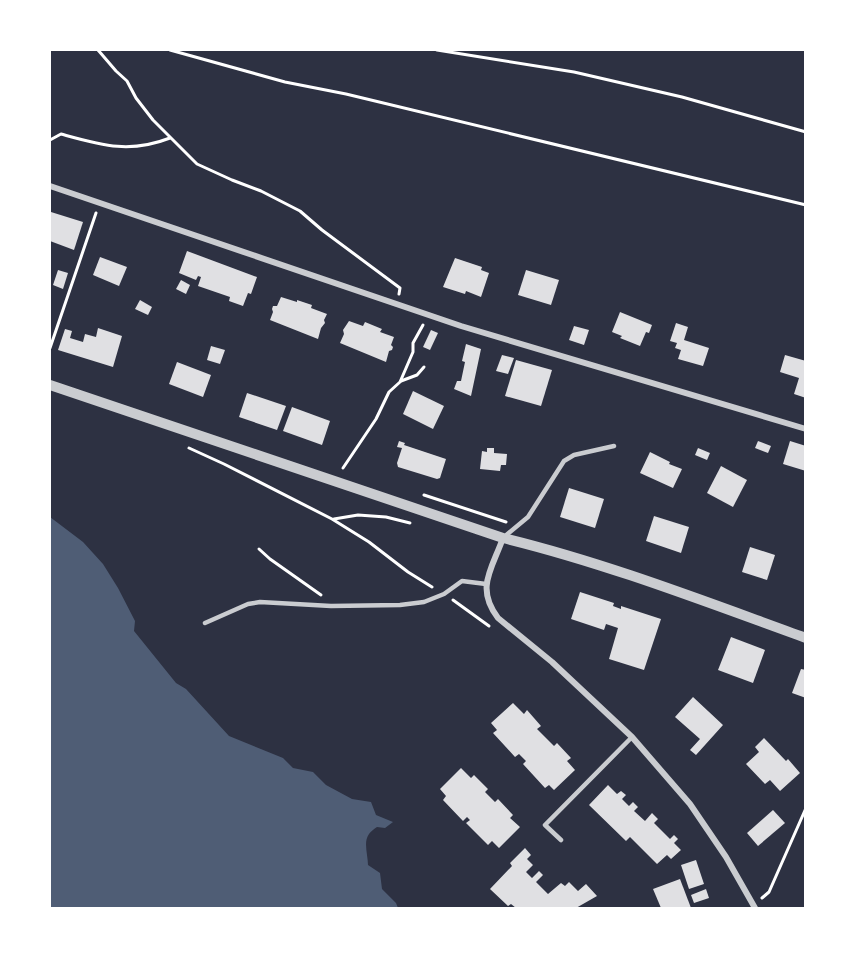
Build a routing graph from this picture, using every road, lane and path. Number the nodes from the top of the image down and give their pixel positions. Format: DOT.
graph roads {
  1 [pos="98,50"];
  2 [pos="170,50"];
  3 [pos="437,50"];
  4 [pos="806,132"];
  5 [pos="171,138"];
  6 [pos="50,140"];
  7 [pos="50,186"];
  8 [pos="99,202"];
  9 [pos="806,205"];
  10 [pos="396,304"];
  11 [pos="428,315"];
  12 [pos="50,348"];
  13 [pos="424,367"];
  14 [pos="400,382"];
  15 [pos="50,384"];
  16 [pos="806,429"];
  17 [pos="184,446"];
  18 [pos="614,446"];
  19 [pos="343,468"];
  20 [pos="419,493"];
  21 [pos="332,519"];
  22 [pos="416,524"];
  23 [pos="517,525"];
  24 [pos="503,538"];
  25 [pos="259,549"];
  26 [pos="486,584"];
  27 [pos="444,594"];
  28 [pos="338,606"];
  29 [pos="205,623"];
  30 [pos="490,627"];
  31 [pos="806,638"];
  32 [pos="632,737"];
  33 [pos="806,808"];
  34 [pos="561,840"];
  35 [pos="754,907"];
  1 -- 5 [label="path"];
  2 -- 9 [label="path"];
  3 -- 4 [label="path"];
  5 -- 6 [label="path"];
  5 -- 10 [label="path"];
  7 -- 8 [label="street"];
  8 -- 10 [label="street"];
  8 -- 12 [label="path"];
  10 -- 11 [label="street"];
  11 -- 14 [label="path"];
  11 -- 16 [label="street"];
  13 -- 14 [label="path"];
  14 -- 19 [label="path"];
  15 -- 24 [label="street"];
  17 -- 21 [label="path"];
  18 -- 23 [label="lane"];
  20 -- 23 [label="path"];
  21 -- 22 [label="path"];
  21 -- 27 [label="path"];
  23 -- 24 [label="lane"];
  24 -- 26 [label="street"];
  24 -- 31 [label="street"];
  25 -- 28 [label="path"];
  26 -- 27 [label="lane"];
  26 -- 32 [label="street"];
  27 -- 28 [label="lane"];
  27 -- 30 [label="path"];
  28 -- 29 [label="lane"];
  32 -- 34 [label="lane"];
  32 -- 35 [label="street"];
  33 -- 35 [label="path"];
}
